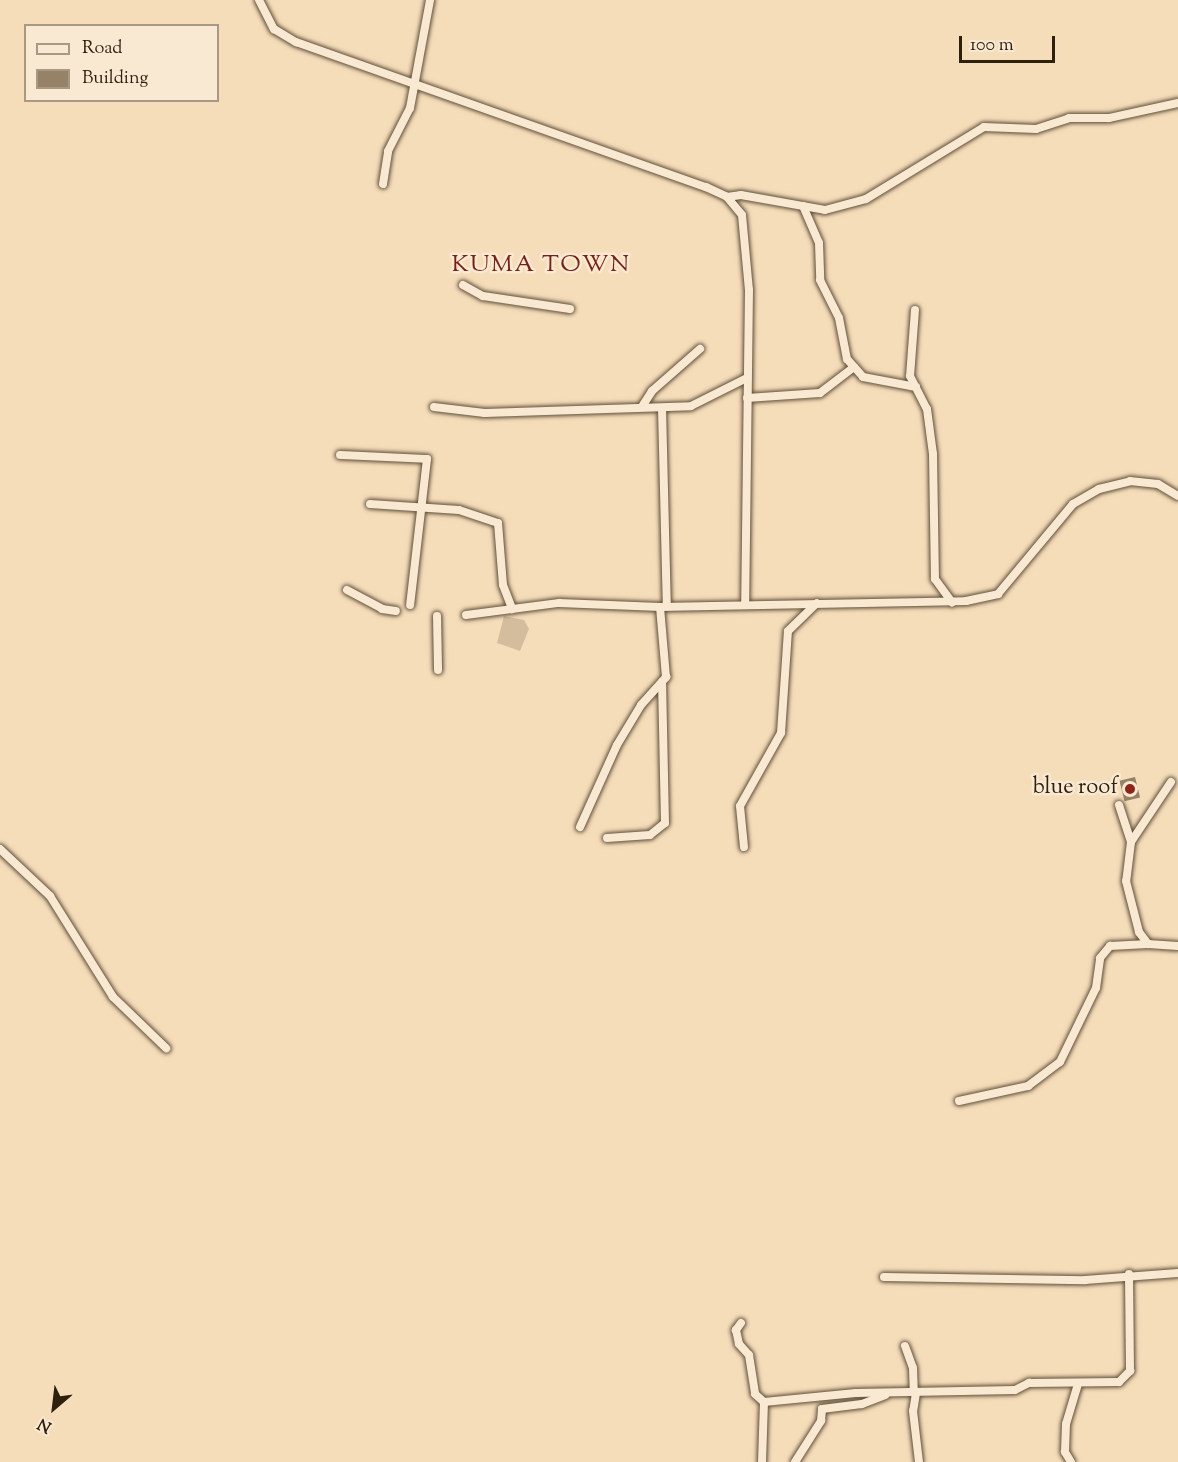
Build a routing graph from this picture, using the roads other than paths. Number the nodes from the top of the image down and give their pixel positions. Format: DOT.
graph roads {
  1 [pos="259,0"];
  2 [pos="430,0"];
  3 [pos="415,84"];
  4 [pos="1178,103"];
  5 [pos="384,184"];
  6 [pos="727,197"];
  7 [pos="803,206"];
  8 [pos="463,285"];
  9 [pos="570,309"];
  10 [pos="915,310"];
  11 [pos="700,349"];
  12 [pos="854,367"];
  13 [pos="747,378"];
  14 [pos="916,387"];
  15 [pos="747,398"];
  16 [pos="644,405"];
  17 [pos="434,407"];
  18 [pos="662,408"];
  19 [pos="340,455"];
  20 [pos="1178,496"];
  21 [pos="370,504"];
  22 [pos="420,510"];
  23 [pos="347,590"];
  24 [pos="952,602"];
  25 [pos="745,603"];
  26 [pos="817,603"];
  27 [pos="410,605"];
  28 [pos="664,606"];
  29 [pos="512,609"];
  30 [pos="396,610"];
  31 [pos="466,615"];
  32 [pos="437,616"];
  33 [pos="438,670"];
  34 [pos="662,682"];
  35 [pos="1171,782"];
  36 [pos="1119,805"];
  37 [pos="580,827"];
  38 [pos="607,838"];
  39 [pos="1131,842"];
  40 [pos="744,847"];
  41 [pos="0,849"];
  42 [pos="1148,944"];
  43 [pos="1178,946"];
  44 [pos="166,1048"];
  45 [pos="959,1101"];
  46 [pos="1178,1273"];
  47 [pos="1129,1274"];
  48 [pos="884,1277"];
  49 [pos="741,1323"];
  50 [pos="905,1346"];
  51 [pos="1078,1384"];
  52 [pos="889,1393"];
  53 [pos="915,1393"];
  54 [pos="764,1402"];
  55 [pos="762,1462"];
  56 [pos="795,1462"];
  57 [pos="919,1462"];
  58 [pos="1071,1462"];
  1 -- 3 [label="street"];
  2 -- 3 [label="street"];
  3 -- 5 [label="street"];
  3 -- 6 [label="street"];
  4 -- 7 [label="street"];
  6 -- 7 [label="street"];
  6 -- 13 [label="street"];
  7 -- 12 [label="street"];
  8 -- 9 [label="street"];
  10 -- 14 [label="street"];
  11 -- 16 [label="street"];
  12 -- 14 [label="street"];
  12 -- 15 [label="street"];
  13 -- 15 [label="street"];
  13 -- 18 [label="street"];
  14 -- 24 [label="street"];
  15 -- 25 [label="street"];
  16 -- 17 [label="street"];
  16 -- 18 [label="street"];
  18 -- 28 [label="street"];
  19 -- 22 [label="street"];
  20 -- 24 [label="street"];
  21 -- 22 [label="street"];
  22 -- 27 [label="street"];
  22 -- 29 [label="street"];
  23 -- 30 [label="street"];
  24 -- 26 [label="street"];
  25 -- 26 [label="street"];
  25 -- 28 [label="street"];
  26 -- 40 [label="street"];
  28 -- 29 [label="street"];
  28 -- 34 [label="street"];
  29 -- 31 [label="street"];
  32 -- 33 [label="street"];
  34 -- 37 [label="street"];
  34 -- 38 [label="street"];
  35 -- 39 [label="street"];
  36 -- 39 [label="street"];
  39 -- 42 [label="street"];
  41 -- 44 [label="street"];
  42 -- 43 [label="street"];
  42 -- 45 [label="street"];
  46 -- 47 [label="street"];
  47 -- 48 [label="street"];
  47 -- 51 [label="street"];
  49 -- 54 [label="street"];
  50 -- 53 [label="street"];
  51 -- 53 [label="street"];
  51 -- 58 [label="street"];
  52 -- 53 [label="street"];
  52 -- 54 [label="street"];
  52 -- 56 [label="street"];
  53 -- 57 [label="street"];
  54 -- 55 [label="street"];
}
